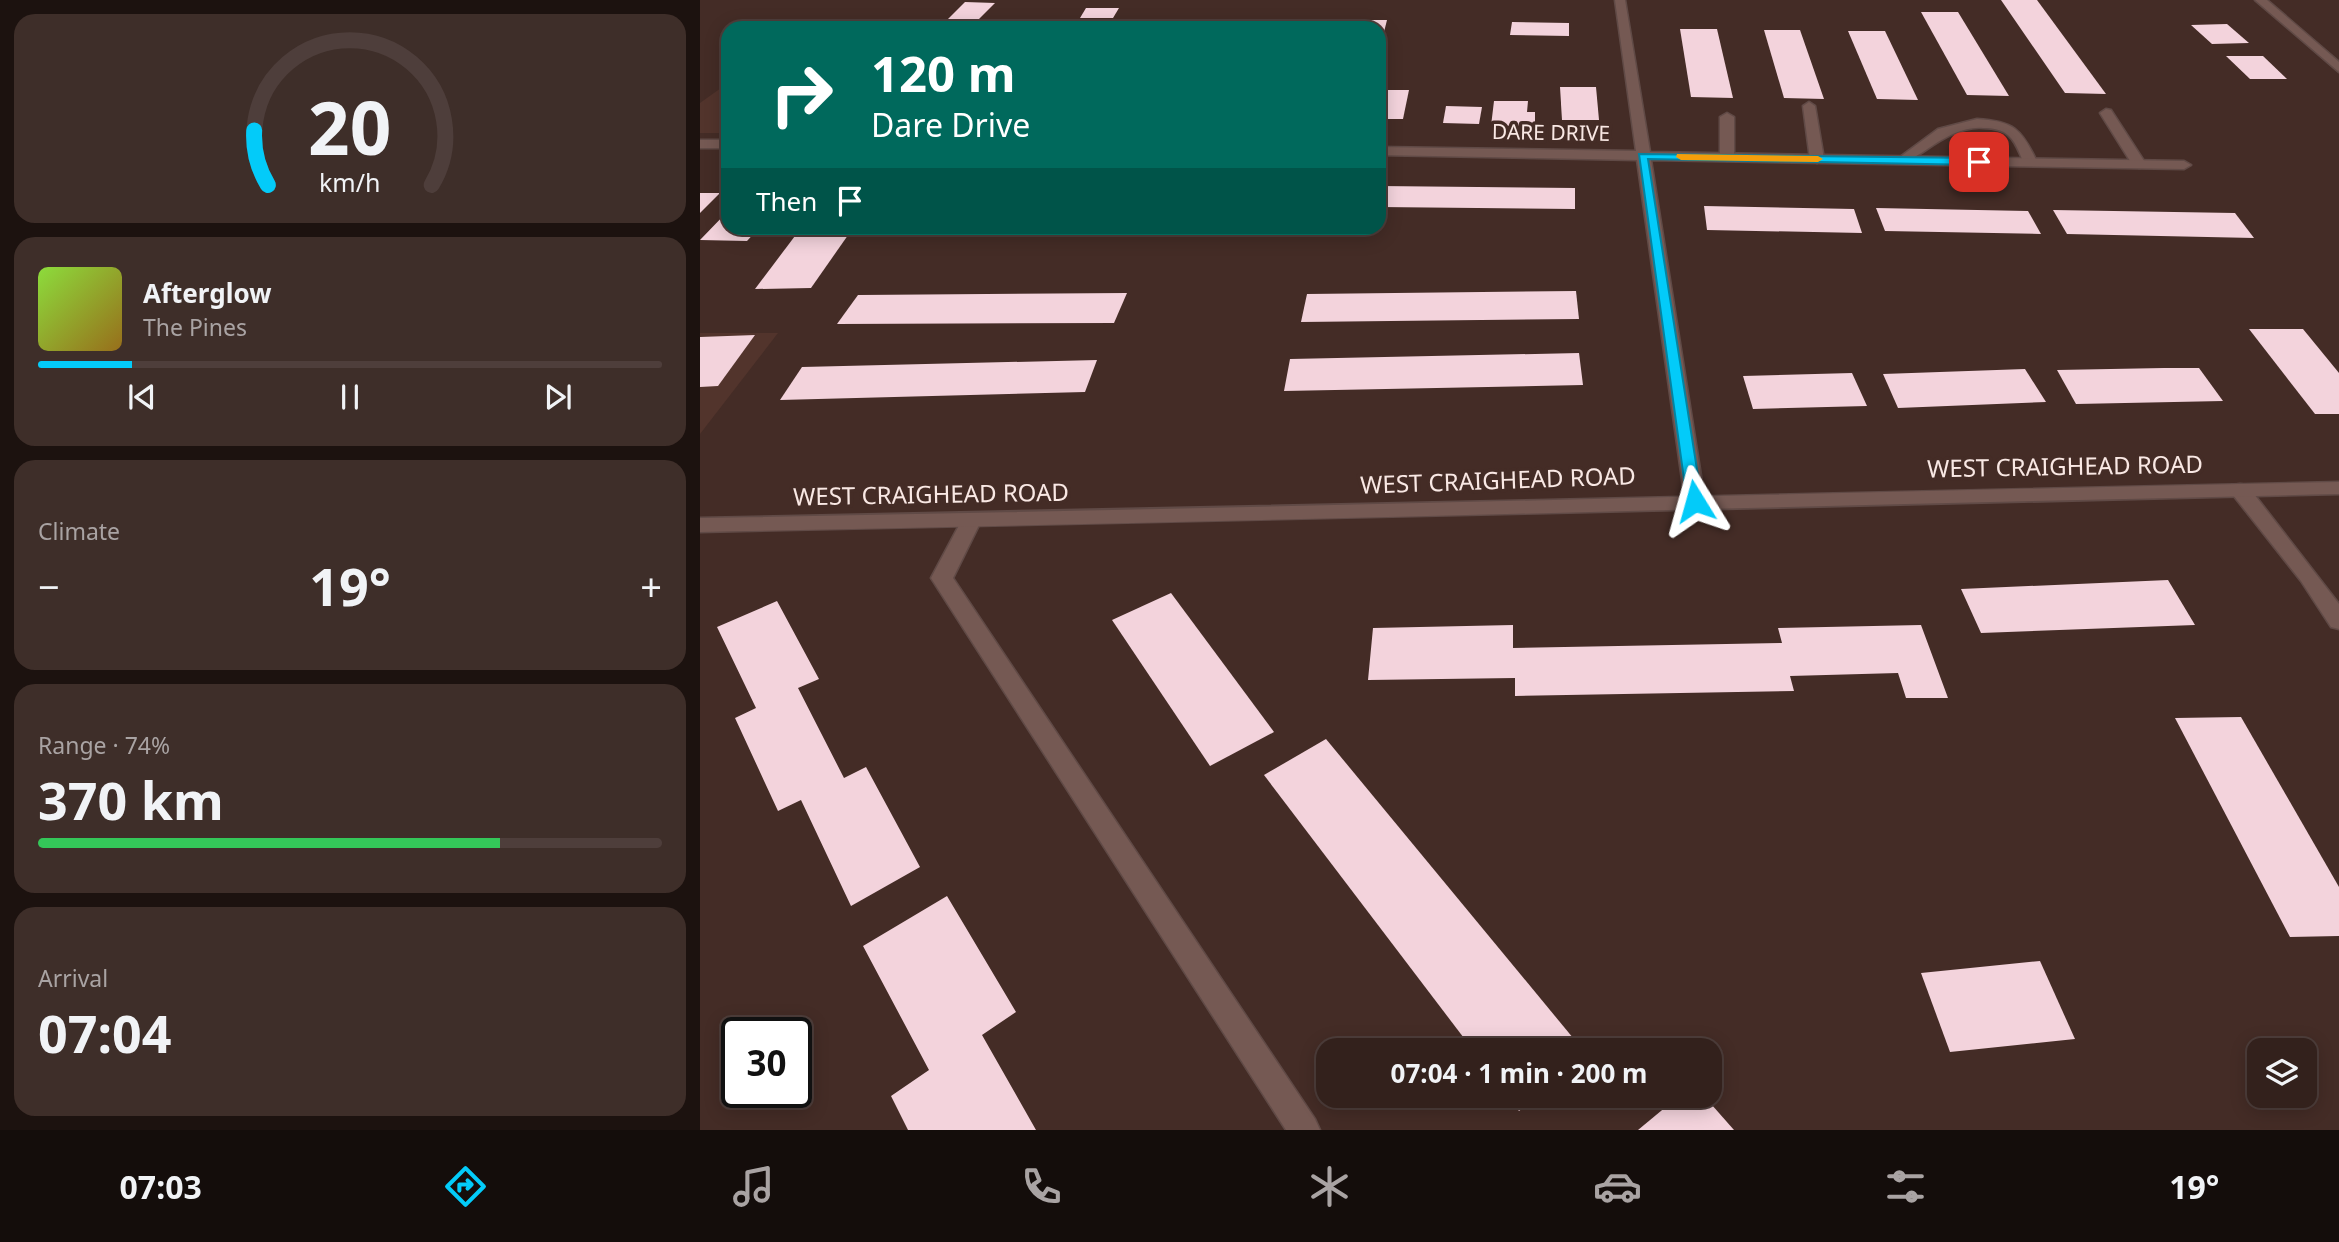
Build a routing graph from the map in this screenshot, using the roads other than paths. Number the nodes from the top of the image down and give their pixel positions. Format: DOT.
graph roads {
  1 [pos="1620,0"];
  2 [pos="2260,0"];
  3 [pos="2339,68"];
  4 [pos="1809,106"];
  5 [pos="2106,113"];
  6 [pos="1727,117"];
  7 [pos="700,144"];
  8 [pos="721,144"];
  9 [pos="1386,151"];
  10 [pos="1643,156"];
  11 [pos="1727,158"];
  12 [pos="1817,159"];
  13 [pos="1903,160"];
  14 [pos="2030,162"];
  15 [pos="2139,164"];
  16 [pos="2184,165"];
  17 [pos="2339,488"];
  18 [pos="2240,490"];
  19 [pos="1695,501"];
  20 [pos="971,521"];
  21 [pos="700,524"];
  22 [pos="2339,621"];
  23 [pos="1304,1130"];
  1 -- 10 [label="street"];
  2 -- 3 [label="street"];
  4 -- 12 [label="street"];
  5 -- 15 [label="street"];
  6 -- 11 [label="street"];
  7 -- 8 [label="street"];
  9 -- 10 [label="street, DARE DRIVE"];
  10 -- 11 [label="street, DARE DRIVE"];
  10 -- 19 [label="street"];
  11 -- 12 [label="street, DARE DRIVE"];
  12 -- 13 [label="street, DARE DRIVE"];
  13 -- 14 [label="street, DARE DRIVE"];
  13 -- 14 [label="street"];
  14 -- 15 [label="street, DARE DRIVE"];
  15 -- 16 [label="street, DARE DRIVE"];
  17 -- 18 [label="street, WEST CRAIGHEAD ROAD"];
  18 -- 19 [label="street, WEST CRAIGHEAD ROAD"];
  18 -- 22 [label="street"];
  19 -- 20 [label="street, WEST CRAIGHEAD ROAD"];
  20 -- 21 [label="street, WEST CRAIGHEAD ROAD"];
  20 -- 23 [label="street"];
}
